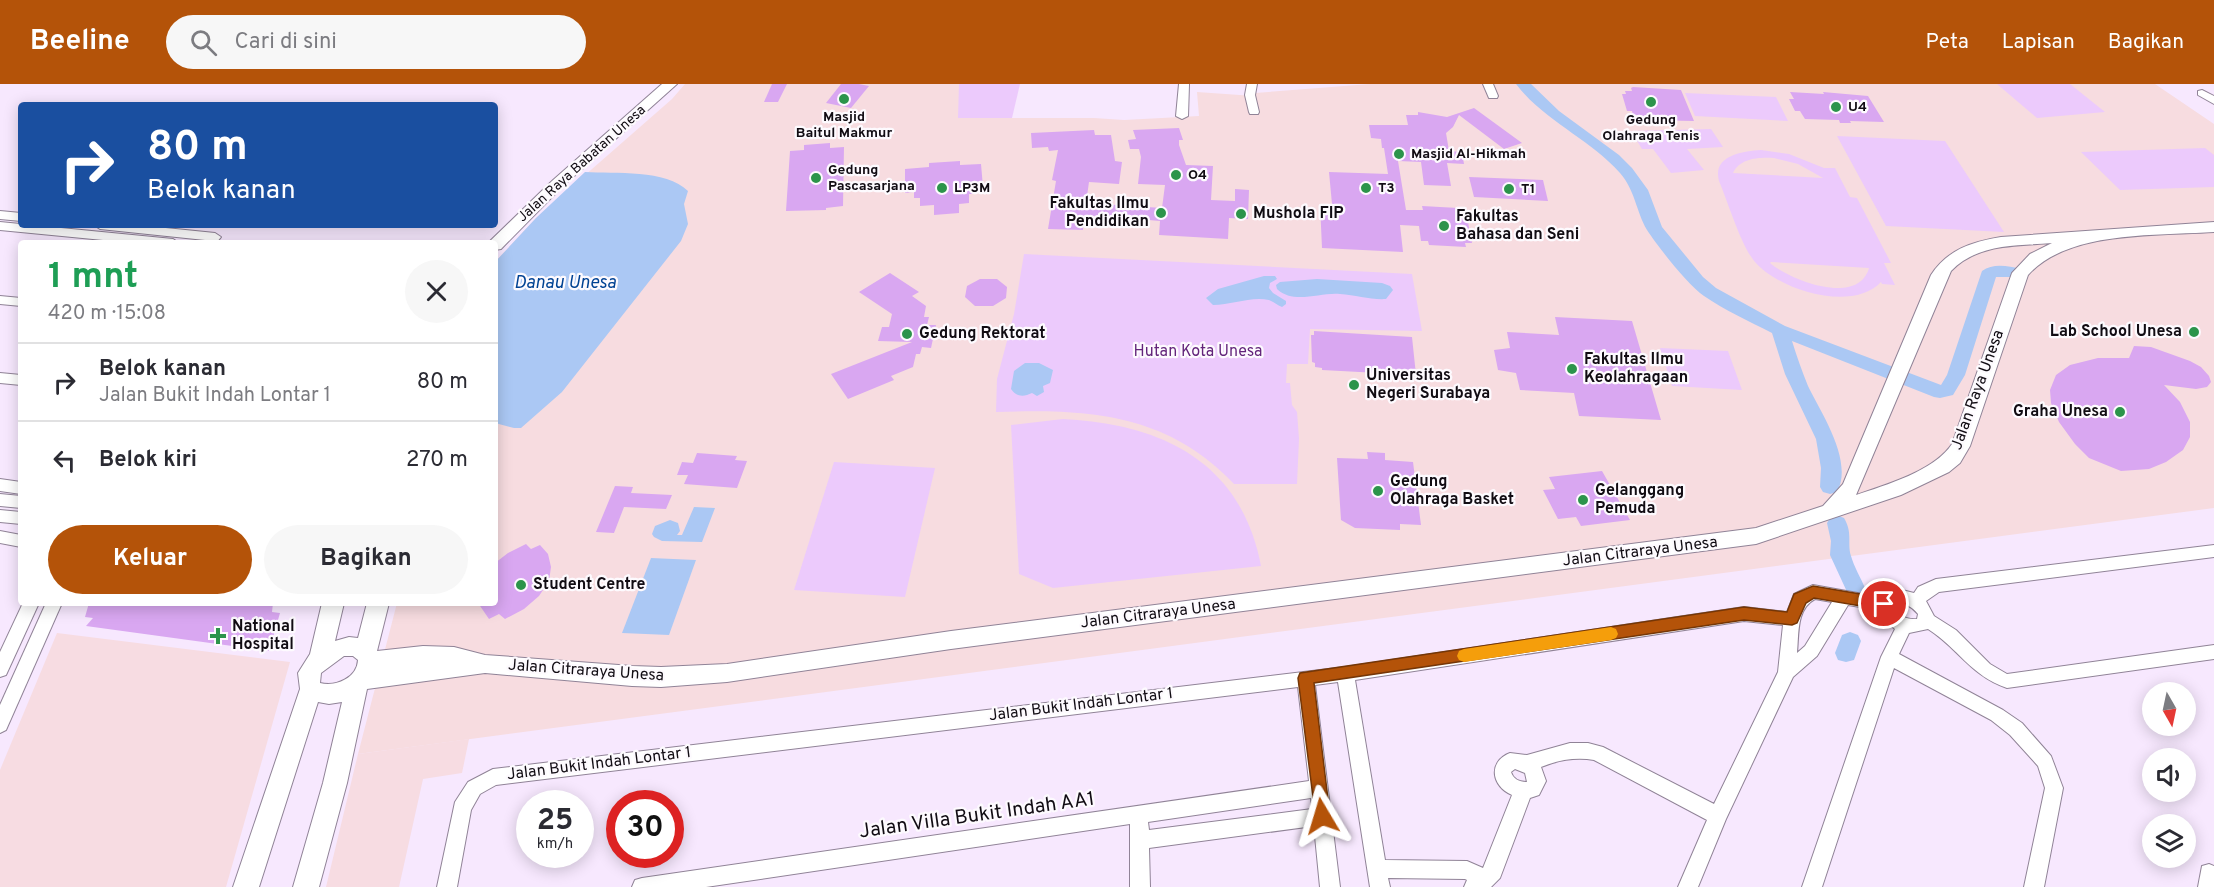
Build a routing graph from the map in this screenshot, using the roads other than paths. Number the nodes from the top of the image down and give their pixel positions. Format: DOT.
graph roads {
  1 [pos="670,84"];
  2 [pos="1184,84"];
  3 [pos="1252,84"];
  4 [pos="1488,84"];
  5 [pos="2202,93"];
  6 [pos="1493,96"];
  7 [pos="2214,101"];
  8 [pos="1254,112"];
  9 [pos="1182,116"];
  10 [pos="0,215"];
  11 [pos="18,217"];
  12 [pos="0,226"];
  13 [pos="2214,227"];
  14 [pos="18,228"];
  15 [pos="20,228"];
  16 [pos="129,228"];
  17 [pos="2096,237"];
  18 [pos="142,240"];
  19 [pos="212,240"];
  20 [pos="498,242"];
  21 [pos="2001,242"];
  22 [pos="2033,258"];
  23 [pos="0,300"];
  24 [pos="18,302"];
  25 [pos="0,378"];
  26 [pos="18,380"];
  27 [pos="1858,469"];
  28 [pos="0,486"];
  29 [pos="18,488"];
  30 [pos="1894,490"];
  31 [pos="0,500"];
  32 [pos="18,502"];
  33 [pos="1827,513"];
  34 [pos="0,516"];
  35 [pos="18,518"];
  36 [pos="0,537"];
  37 [pos="18,540"];
  38 [pos="2214,550"];
  39 [pos="1844,597"];
  40 [pos="1916,602"];
  41 [pos="1884,604"];
  42 [pos="29,606"];
  43 [pos="53,606"];
  44 [pos="332,606"];
  45 [pos="377,606"];
  46 [pos="1792,619"];
  47 [pos="1926,619"];
  48 [pos="1905,625"];
  49 [pos="8,637"];
  50 [pos="321,652"];
  51 [pos="2214,652"];
  52 [pos="1889,657"];
  53 [pos="364,663"];
  54 [pos="0,670"];
  55 [pos="1787,672"];
  56 [pos="1345,674"];
  57 [pos="1306,678"];
  58 [pos="311,689"];
  59 [pos="0,725"];
  60 [pos="1527,764"];
  61 [pos="1319,788"];
  62 [pos="1523,791"];
  63 [pos="1139,815"];
  64 [pos="1322,816"];
  65 [pos="1718,816"];
  66 [pos="1139,840"];
  67 [pos="1378,878"];
  68 [pos="1479,884"];
  69 [pos="246,887"];
  70 [pos="306,887"];
  71 [pos="447,887"];
  72 [pos="642,887"];
  73 [pos="1140,887"];
  74 [pos="1330,887"];
  75 [pos="1688,887"];
  76 [pos="1812,887"];
  77 [pos="2034,887"];
  1 -- 20 [label="main road, Jalan Raya Babatan Unesa"];
  2 -- 9 [label="street"];
  3 -- 8 [label="street"];
  4 -- 6 [label="street"];
  5 -- 7 [label="street"];
  10 -- 11 [label="street"];
  12 -- 14 [label="street"];
  13 -- 17 [label="main road"];
  15 -- 18 [label="street"];
  16 -- 19 [label="street"];
  17 -- 21 [label="main road"];
  17 -- 22 [label="main road"];
  21 -- 22 [label="main road"];
  21 -- 27 [label="main road"];
  22 -- 30 [label="main road, Jalan Raya Unesa"];
  23 -- 24 [label="street"];
  25 -- 26 [label="street"];
  27 -- 30 [label="main road"];
  27 -- 33 [label="main road"];
  28 -- 29 [label="street"];
  30 -- 33 [label="main road, Jalan Raya Unesa"];
  31 -- 32 [label="street"];
  33 -- 53 [label="main road, Jalan Citraraya Unesa"];
  34 -- 35 [label="street"];
  36 -- 37 [label="street"];
  38 -- 40 [label="street"];
  39 -- 41 [label="street"];
  39 -- 46 [label="street"];
  39 -- 55 [label="street"];
  40 -- 41 [label="street"];
  40 -- 47 [label="street"];
  41 -- 48 [label="street"];
  42 -- 49 [label="street"];
  43 -- 59 [label="street"];
  44 -- 50 [label="main road"];
  45 -- 53 [label="main road"];
  46 -- 55 [label="street"];
  46 -- 56 [label="street, Jalan Bukit Indah Lontar 1"];
  47 -- 48 [label="street"];
  47 -- 51 [label="street"];
  48 -- 52 [label="street"];
  49 -- 54 [label="street"];
  50 -- 53 [label="main road"];
  50 -- 58 [label="main road"];
  52 -- 76 [label="street"];
  52 -- 77 [label="street"];
  53 -- 58 [label="main road"];
  53 -- 70 [label="main road"];
  55 -- 65 [label="street"];
  56 -- 57 [label="street, Jalan Bukit Indah Lontar 1"];
  56 -- 67 [label="street"];
  57 -- 61 [label="street"];
  57 -- 71 [label="street, Jalan Bukit Indah Lontar 1"];
  58 -- 69 [label="main road"];
  60 -- 62 [label="street"];
  60 -- 62 [label="street"];
  60 -- 65 [label="street"];
  61 -- 63 [label="street, Jalan Villa Bukit Indah AA1"];
  61 -- 64 [label="street"];
  62 -- 68 [label="street"];
  63 -- 66 [label="street"];
  63 -- 72 [label="street, Jalan Villa Bukit Indah AA1"];
  64 -- 66 [label="street"];
  64 -- 74 [label="street"];
  65 -- 75 [label="street"];
  66 -- 73 [label="street"];
  67 -- 68 [label="street"];
}
